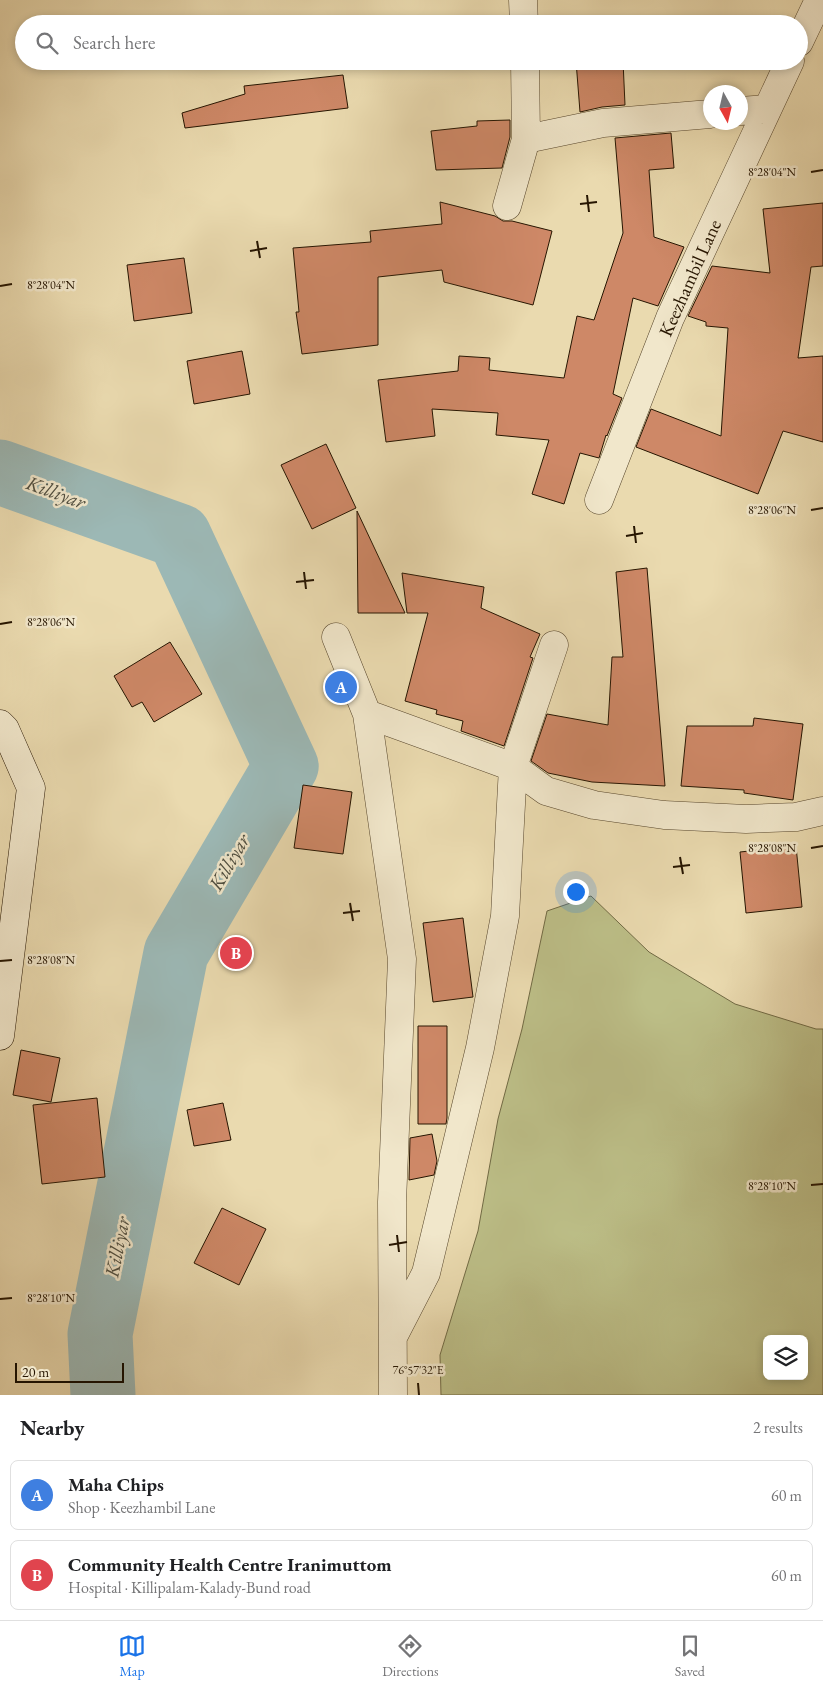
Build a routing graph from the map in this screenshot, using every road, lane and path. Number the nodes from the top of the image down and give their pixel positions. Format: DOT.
graph roads {
  1 [pos="523,0"];
  2 [pos="818,0"];
  3 [pos="524,15"];
  4 [pos="808,22"];
  5 [pos="525,70"];
  6 [pos="786,70"];
  7 [pos="767,109"];
  8 [pos="748,110"];
  9 [pos="703,115"];
  10 [pos="526,139"];
  11 [pos="507,206"];
  12 [pos="599,500"];
  13 [pos="336,637"];
  14 [pos="554,645"];
  15 [pos="367,714"];
  16 [pos="0,724"];
  17 [pos="513,767"];
  18 [pos="823,811"];
  19 [pos="0,1036"];
  20 [pos="393,1338"];
  21 [pos="393,1395"];
  1 -- 3 [label="street"];
  2 -- 4 [label="street"];
  5 -- 10 [label="street"];
  6 -- 7 [label="street, Keezhambil Lane"];
  7 -- 8 [label="street"];
  7 -- 12 [label="street, Keezhambil Lane"];
  9 -- 10 [label="street"];
  10 -- 11 [label="street"];
  13 -- 15 [label="street"];
  14 -- 17 [label="street"];
  15 -- 17 [label="street"];
  15 -- 20 [label="street"];
  16 -- 19 [label="street"];
  17 -- 18 [label="street"];
  17 -- 20 [label="street"];
  20 -- 21 [label="street"];
}
